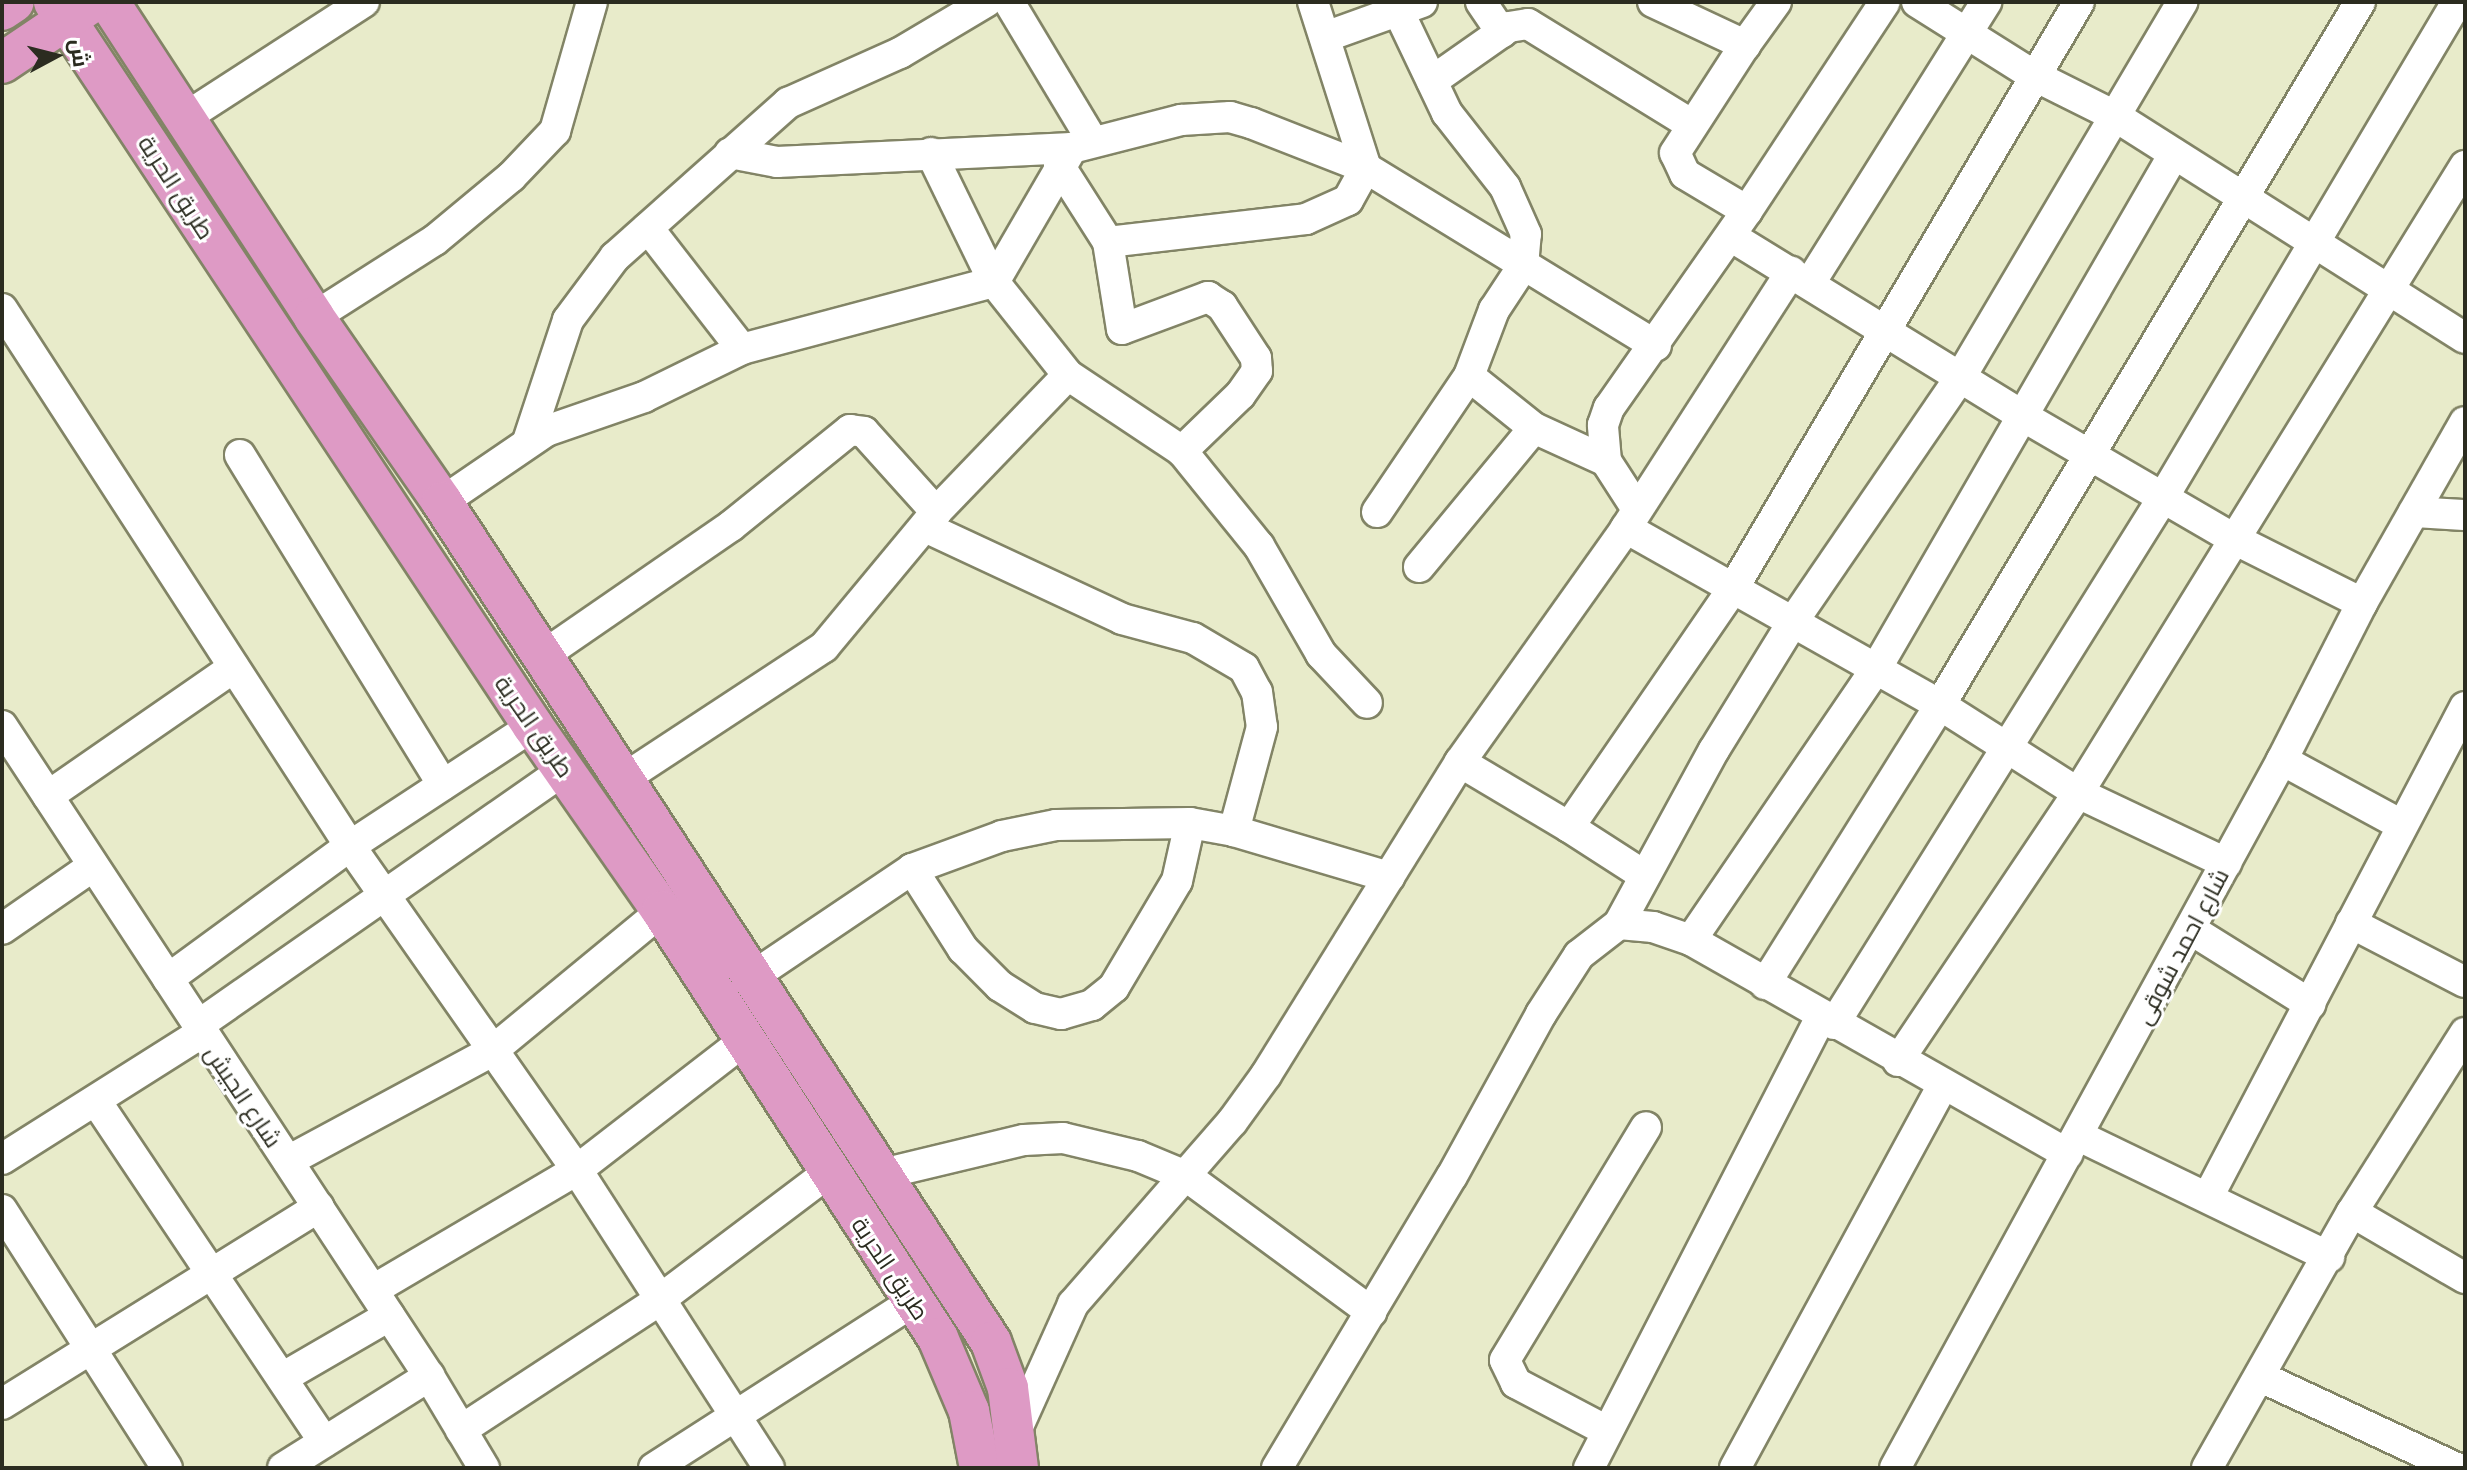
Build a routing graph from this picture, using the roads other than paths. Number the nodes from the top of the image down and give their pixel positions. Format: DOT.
graph roads {
  1 [pos="14,2"];
  2 [pos="109,2"];
  3 [pos="592,2"];
  4 [pos="986,2"];
  5 [pos="1009,2"];
  6 [pos="1313,2"];
  7 [pos="1481,2"];
  8 [pos="1776,2"];
  9 [pos="1885,2"];
  10 [pos="1917,2"];
  11 [pos="1986,2"];
  12 [pos="2079,2"];
  13 [pos="2182,2"];
  14 [pos="2360,2"];
  15 [pos="2457,2"];
  16 [pos="351,5"];
  17 [pos="1405,5"];
  18 [pos="1668,5"];
  19 [pos="71,8"];
  20 [pos="2,10"];
  21 [pos="1502,33"];
  22 [pos="1968,34"];
  23 [pos="1325,37"];
  24 [pos="1745,45"];
  25 [pos="2,63"];
  26 [pos="2033,75"];
  27 [pos="1432,81"];
  28 [pos="2115,116"];
  29 [pos="186,117"];
  30 [pos="1692,125"];
  31 [pos="1074,151"];
  32 [pos="730,153"];
  33 [pos="931,153"];
  34 [pos="2174,154"];
  35 [pos="2465,166"];
  36 [pos="1366,168"];
  37 [pos="2241,199"];
  38 [pos="1739,224"];
  39 [pos="648,228"];
  40 [pos="1108,242"];
  41 [pos="2316,245"];
  42 [pos="1523,266"];
  43 [pos="1801,278"];
  44 [pos="994,282"];
  45 [pos="2389,285"];
  46 [pos="2,309"];
  47 [pos="314,317"];
  48 [pos="1887,331"];
  49 [pos="2465,338"];
  50 [pos="1656,346"];
  51 [pos="742,349"];
  52 [pos="1068,375"];
  53 [pos="1469,376"];
  54 [pos="1960,378"];
  55 [pos="2021,415"];
  56 [pos="2464,425"];
  57 [pos="1534,428"];
  58 [pos="528,441"];
  59 [pos="1182,451"];
  60 [pos="2093,453"];
  61 [pos="240,455"];
  62 [pos="1606,461"];
  63 [pos="2164,496"];
  64 [pos="442,502"];
  65 [pos="1377,512"];
  66 [pos="2414,512"];
  67 [pos="2465,515"];
  68 [pos="1632,519"];
  69 [pos="930,520"];
  70 [pos="2234,539"];
  71 [pos="1419,567"];
  72 [pos="1734,587"];
  73 [pos="2362,603"];
  74 [pos="1792,623"];
  75 [pos="541,657"];
  76 [pos="234,667"];
  77 [pos="1876,669"];
  78 [pos="1367,703"];
  79 [pos="1940,705"];
  80 [pos="2461,721"];
  81 [pos="533,726"];
  82 [pos="6,739"];
  83 [pos="2009,750"];
  84 [pos="2282,760"];
  85 [pos="1460,762"];
  86 [pos="565,769"];
  87 [pos="620,781"];
  88 [pos="443,785"];
  89 [pos="2078,793"];
  90 [pos="48,796"];
  91 [pos="1190,823"];
  92 [pos="2400,824"];
  93 [pos="1569,827"];
  94 [pos="1234,831"];
  95 [pos="350,846"];
  96 [pos="2226,863"];
  97 [pos="93,866"];
  98 [pos="912,869"];
  99 [pos="1645,876"];
  100 [pos="1389,877"];
  101 [pos="383,894"];
  102 [pos="662,911"];
  103 [pos="2351,923"];
  104 [pos="1619,924"];
  105 [pos="2,929"];
  106 [pos="2190,929"];
  107 [pos="1691,940"];
  108 [pos="752,977"];
  109 [pos="168,979"];
  110 [pos="2465,982"];
  111 [pos="1765,984"];
  112 [pos="2310,1004"];
  113 [pos="1827,1021"];
  114 [pos="199,1029"];
  115 [pos="745,1040"];
  116 [pos="2462,1047"];
  117 [pos="492,1051"];
  118 [pos="1898,1061"];
  119 [pos="1943,1085"];
  120 [pos="96,1101"];
  121 [pos="1646,1127"];
  122 [pos="2073,1145"];
  123 [pos="2,1159"];
  124 [pos="288,1161"];
  125 [pos="577,1170"];
  126 [pos="828,1173"];
  127 [pos="882,1174"];
  128 [pos="1186,1176"];
  129 [pos="2209,1195"];
  130 [pos="319,1207"];
  131 [pos="2,1210"];
  132 [pos="2352,1212"];
  133 [pos="2329,1257"];
  134 [pos="211,1272"];
  135 [pos="2465,1278"];
  136 [pos="373,1290"];
  137 [pos="658,1301"];
  138 [pos="913,1302"];
  139 [pos="1371,1312"];
  140 [pos="389,1316"];
  141 [pos="89,1348"];
  142 [pos="429,1376"];
  143 [pos="2261,1377"];
  144 [pos="282,1378"];
  145 [pos="2,1404"];
  146 [pos="734,1418"];
  147 [pos="461,1430"];
  148 [pos="1607,1431"];
  149 [pos="324,1442"];
  150 [pos="1017,1449"];
  151 [pos="167,1468"];
  152 [pos="283,1468"];
  153 [pos="484,1468"];
  154 [pos="654,1468"];
  155 [pos="769,1468"];
  156 [pos="980,1468"];
  157 [pos="1277,1468"];
  158 [pos="1589,1468"];
  159 [pos="1735,1468"];
  160 [pos="1895,1468"];
  161 [pos="2207,1468"];
  162 [pos="2456,1468"];
  1 -- 20 [label="main road"];
  2 -- 29 [label="main road, طريق الحرية"];
  3 -- 47 [label="street"];
  4 -- 32 [label="street"];
  5 -- 31 [label="street"];
  6 -- 23 [label="street"];
  7 -- 21 [label="street"];
  8 -- 24 [label="street"];
  9 -- 38 [label="street"];
  10 -- 22 [label="street"];
  11 -- 22 [label="street"];
  12 -- 26 [label="street"];
  13 -- 28 [label="street"];
  14 -- 37 [label="street"];
  15 -- 41 [label="street"];
  16 -- 29 [label="street"];
  17 -- 23 [label="street"];
  17 -- 27 [label="street"];
  18 -- 24 [label="street"];
  19 -- 25 [label="main road"];
  19 -- 81 [label="main road, طريق الحرية"];
  21 -- 27 [label="street"];
  21 -- 30 [label="street"];
  22 -- 26 [label="street"];
  22 -- 43 [label="street"];
  23 -- 36 [label="street"];
  24 -- 30 [label="street"];
  26 -- 28 [label="street"];
  26 -- 48 [label="street"];
  27 -- 42 [label="street"];
  28 -- 34 [label="street"];
  28 -- 54 [label="street"];
  29 -- 47 [label="main road, طريق الحرية"];
  30 -- 38 [label="street"];
  31 -- 33 [label="street"];
  31 -- 36 [label="street"];
  31 -- 40 [label="street"];
  31 -- 44 [label="street"];
  32 -- 33 [label="street"];
  32 -- 39 [label="street"];
  33 -- 44 [label="street"];
  34 -- 37 [label="street"];
  34 -- 55 [label="street"];
  35 -- 45 [label="street"];
  36 -- 40 [label="street"];
  36 -- 42 [label="street"];
  37 -- 41 [label="street"];
  37 -- 60 [label="street"];
  38 -- 43 [label="street"];
  38 -- 50 [label="street"];
  39 -- 51 [label="street"];
  39 -- 58 [label="street"];
  40 -- 59 [label="street"];
  41 -- 45 [label="street"];
  41 -- 63 [label="street"];
  42 -- 50 [label="street"];
  42 -- 53 [label="street"];
  43 -- 48 [label="street"];
  43 -- 68 [label="street"];
  44 -- 51 [label="street"];
  44 -- 52 [label="street"];
  45 -- 49 [label="street"];
  45 -- 70 [label="street"];
  46 -- 76 [label="street"];
  47 -- 64 [label="main road, طريق الحرية"];
  48 -- 54 [label="street"];
  48 -- 72 [label="street"];
  50 -- 62 [label="street"];
  51 -- 58 [label="street"];
  52 -- 59 [label="street"];
  52 -- 69 [label="street"];
  53 -- 57 [label="street"];
  53 -- 65 [label="street"];
  54 -- 55 [label="street"];
  54 -- 74 [label="street"];
  55 -- 60 [label="street"];
  55 -- 77 [label="street"];
  56 -- 66 [label="street, شارع احمد شوقى"];
  57 -- 62 [label="street"];
  57 -- 71 [label="street"];
  58 -- 64 [label="street"];
  59 -- 78 [label="street"];
  60 -- 63 [label="street"];
  60 -- 79 [label="street"];
  61 -- 88 [label="street"];
  62 -- 68 [label="street"];
  63 -- 70 [label="street"];
  63 -- 83 [label="street"];
  64 -- 75 [label="main road, طريق الحرية"];
  66 -- 67 [label="street"];
  66 -- 73 [label="street, شارع احمد شوقى"];
  68 -- 72 [label="street"];
  68 -- 85 [label="street"];
  69 -- 75 [label="street"];
  69 -- 87 [label="street"];
  69 -- 94 [label="street"];
  70 -- 73 [label="street"];
  70 -- 89 [label="street"];
  72 -- 74 [label="street"];
  72 -- 93 [label="street"];
  73 -- 84 [label="street, شارع احمد شوقى"];
  74 -- 77 [label="street"];
  74 -- 99 [label="street"];
  75 -- 87 [label="main road, طريق الحرية"];
  76 -- 90 [label="street"];
  76 -- 95 [label="street"];
  77 -- 79 [label="street"];
  77 -- 107 [label="street"];
  79 -- 83 [label="street"];
  79 -- 111 [label="street"];
  80 -- 92 [label="street"];
  81 -- 86 [label="main road, طريق الحرية"];
  81 -- 88 [label="street"];
  82 -- 90 [label="street, شارع الجيش"];
  83 -- 89 [label="street"];
  83 -- 113 [label="street"];
  84 -- 92 [label="street"];
  84 -- 96 [label="street, شارع احمد شوقى"];
  85 -- 93 [label="street"];
  85 -- 100 [label="street"];
  86 -- 101 [label="street"];
  86 -- 102 [label="main road, طريق الحرية"];
  87 -- 108 [label="main road, طريق الحرية"];
  88 -- 95 [label="street"];
  89 -- 96 [label="street"];
  89 -- 118 [label="street"];
  90 -- 97 [label="street, شارع الجيش"];
  91 -- 94 [label="street"];
  91 -- 98 [label="street"];
  91 -- 98 [label="street"];
  92 -- 103 [label="street"];
  93 -- 99 [label="street"];
  94 -- 100 [label="street"];
  95 -- 101 [label="street"];
  95 -- 109 [label="street"];
  96 -- 106 [label="street, شارع احمد شوقى"];
  97 -- 105 [label="street"];
  97 -- 109 [label="street, شارع الجيش"];
  98 -- 108 [label="street"];
  99 -- 104 [label="street"];
  100 -- 128 [label="street"];
  101 -- 114 [label="street"];
  101 -- 117 [label="street"];
  102 -- 115 [label="main road, طريق الحرية"];
  102 -- 117 [label="street"];
  103 -- 110 [label="street"];
  103 -- 112 [label="street"];
  104 -- 107 [label="street"];
  104 -- 139 [label="street"];
  106 -- 112 [label="street"];
  106 -- 122 [label="street, شارع احمد شوقى"];
  107 -- 111 [label="street"];
  108 -- 127 [label="main road, طريق الحرية"];
  109 -- 114 [label="street, شارع الجيش"];
  111 -- 113 [label="street"];
  112 -- 129 [label="street"];
  113 -- 118 [label="street"];
  113 -- 148 [label="street"];
  114 -- 120 [label="street"];
  114 -- 124 [label="street, شارع الجيش"];
  115 -- 125 [label="street"];
  115 -- 126 [label="main road, طريق الحرية"];
  116 -- 132 [label="street"];
  117 -- 124 [label="street"];
  117 -- 125 [label="street"];
  118 -- 119 [label="street"];
  119 -- 122 [label="street"];
  119 -- 159 [label="street"];
  120 -- 123 [label="street"];
  120 -- 134 [label="street"];
  121 -- 148 [label="street"];
  122 -- 129 [label="street"];
  122 -- 160 [label="street, شارع احمد شوقى"];
  124 -- 130 [label="street, شارع الجيش"];
  125 -- 136 [label="street"];
  125 -- 137 [label="street"];
  126 -- 137 [label="street"];
  126 -- 138 [label="main road, طريق الحرية"];
  127 -- 128 [label="street"];
  127 -- 150 [label="main road, طريق الحرية"];
  128 -- 139 [label="street"];
  128 -- 150 [label="street"];
  129 -- 133 [label="street"];
  130 -- 134 [label="street"];
  130 -- 136 [label="street, شارع الجيش"];
  131 -- 141 [label="street"];
  132 -- 133 [label="street"];
  132 -- 135 [label="street"];
  133 -- 143 [label="street"];
  134 -- 141 [label="street"];
  134 -- 144 [label="street"];
  136 -- 140 [label="street, شارع الجيش"];
  137 -- 146 [label="street"];
  137 -- 147 [label="street"];
  138 -- 146 [label="street"];
  138 -- 156 [label="main road, طريق الحرية"];
  139 -- 157 [label="street"];
  140 -- 142 [label="street, شارع الجيش"];
  140 -- 144 [label="street"];
  141 -- 145 [label="street"];
  141 -- 151 [label="street"];
  142 -- 147 [label="street, شارع الجيش"];
  142 -- 149 [label="street"];
  143 -- 161 [label="street"];
  143 -- 162 [label="street"];
  144 -- 149 [label="street"];
  146 -- 154 [label="street"];
  146 -- 155 [label="street"];
  147 -- 153 [label="street, شارع الجيش"];
  148 -- 158 [label="street"];
  149 -- 152 [label="street"];
}
